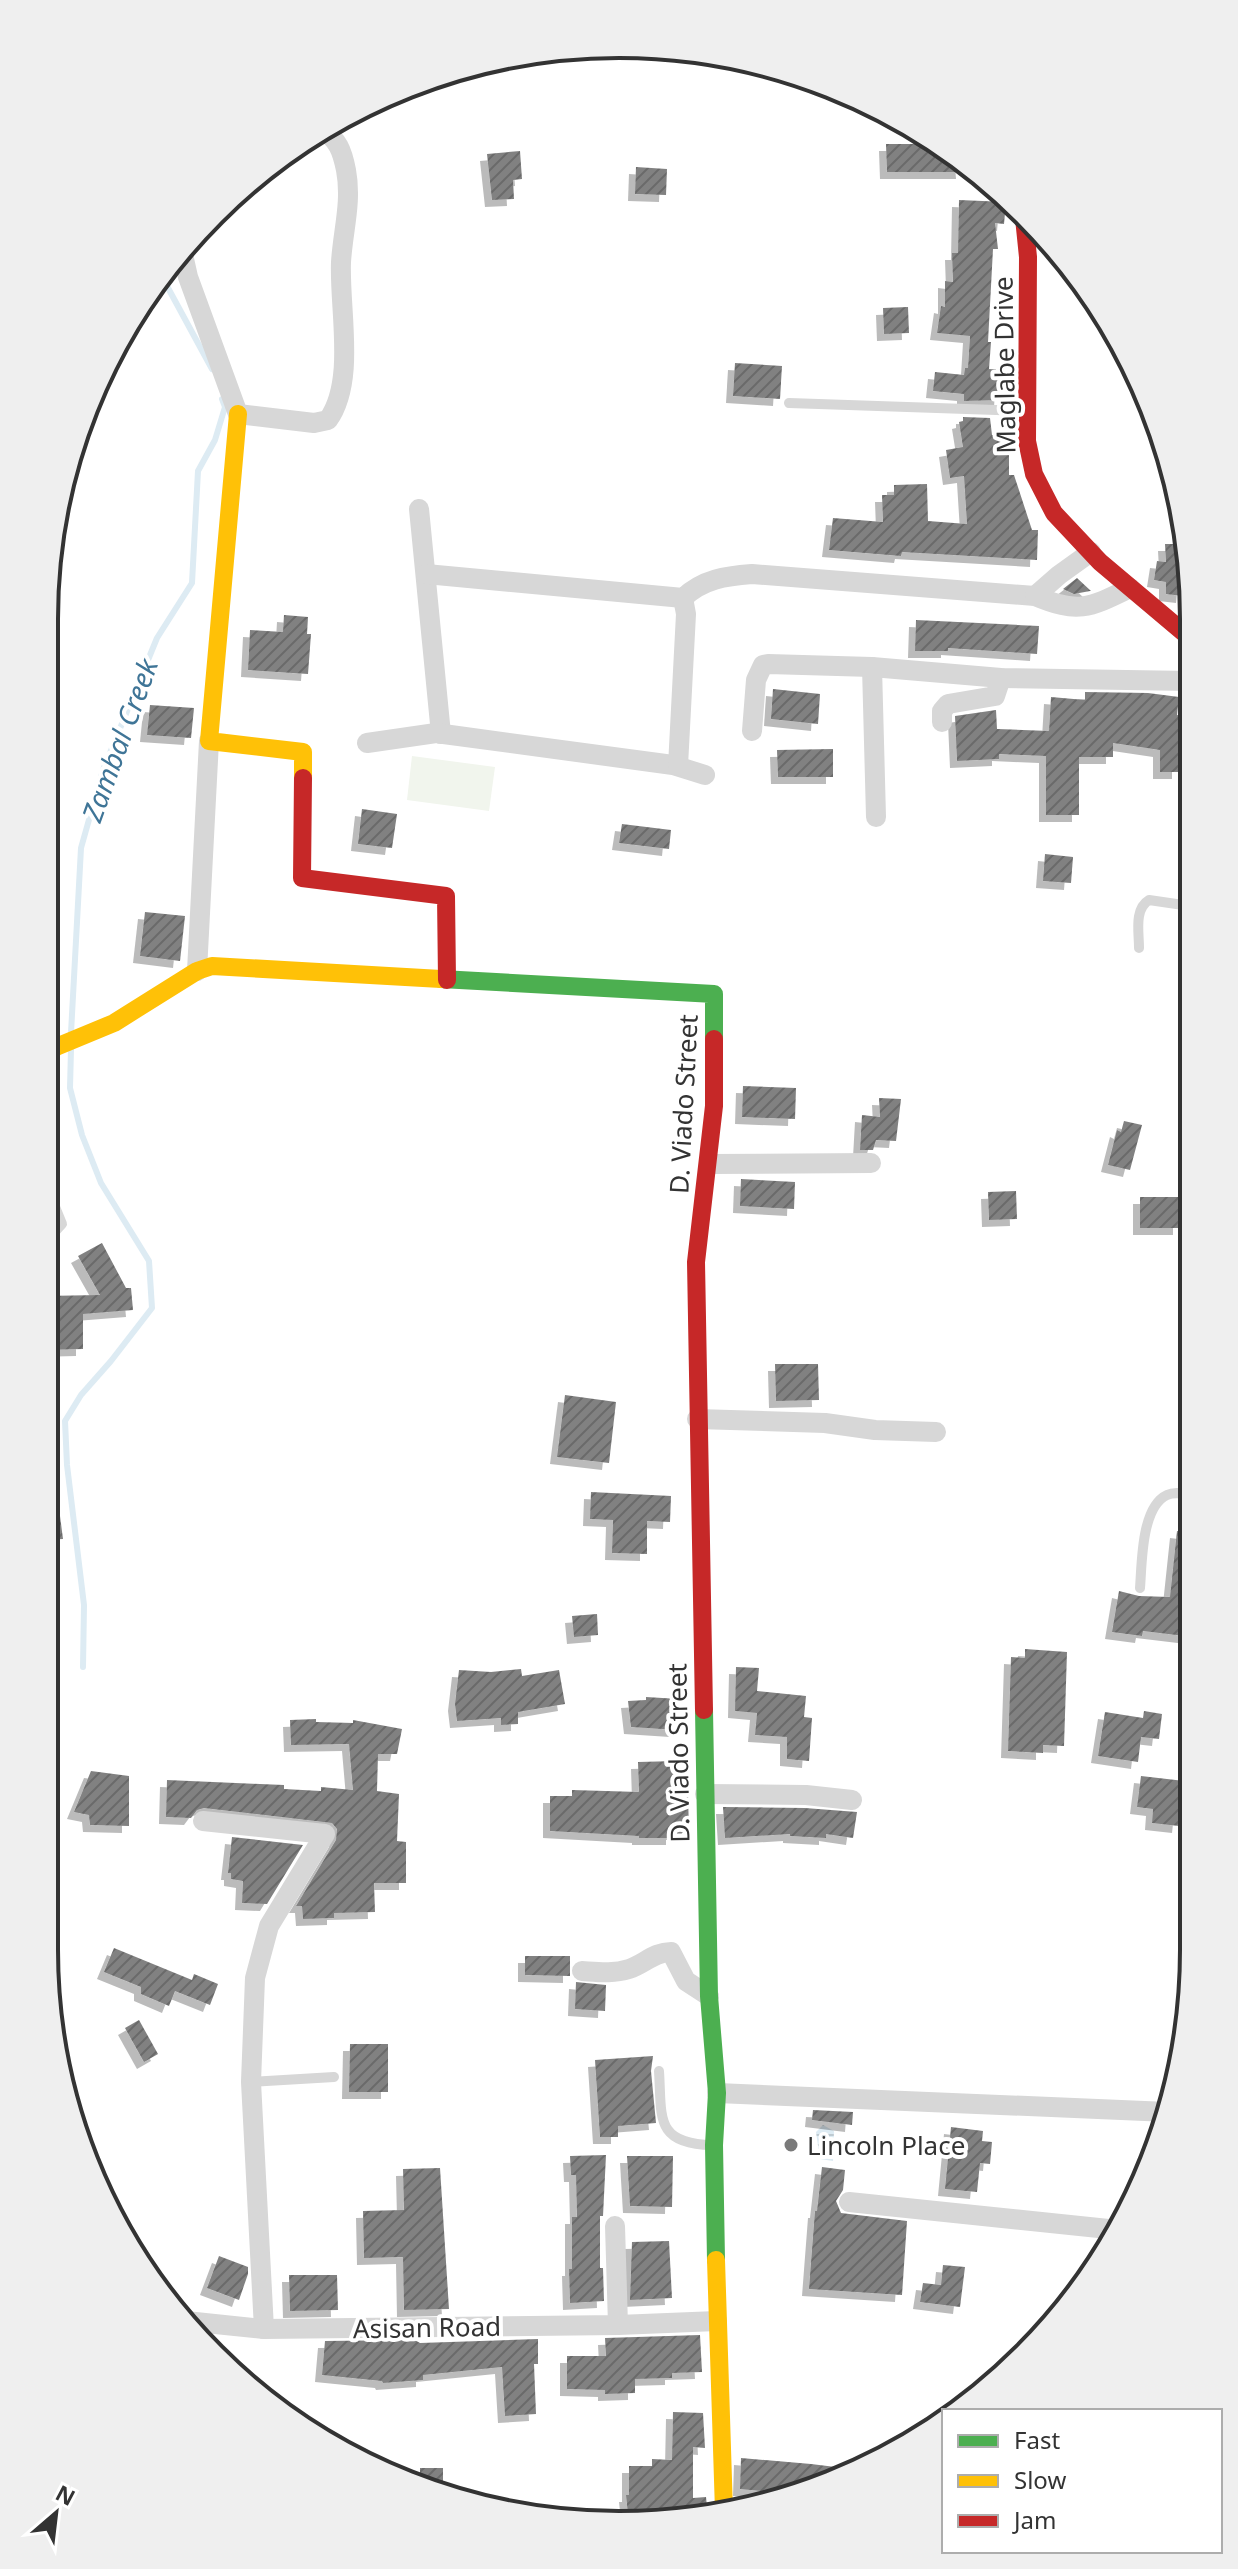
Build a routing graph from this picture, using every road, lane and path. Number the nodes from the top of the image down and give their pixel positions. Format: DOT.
graph roads {
  1 [pos="333,137"];
  2 [pos="1027,234"];
  3 [pos="185,264"];
  4 [pos="789,403"];
  5 [pos="1027,411"];
  6 [pos="238,414"];
  7 [pos="419,509"];
  8 [pos="1091,552"];
  9 [pos="426,574"];
  10 [pos="1130,588"];
  11 [pos="1035,596"];
  12 [pos="683,598"];
  13 [pos="1180,630"];
  14 [pos="872,667"];
  15 [pos="1001,678"];
  16 [pos="1180,681"];
  17 [pos="942,722"];
  18 [pos="752,731"];
  19 [pos="441,734"];
  20 [pos="209,741"];
  21 [pos="367,743"];
  22 [pos="678,766"];
  23 [pos="705,775"];
  24 [pos="876,817"];
  25 [pos="1180,905"];
  26 [pos="1139,948"];
  27 [pos="197,971"];
  28 [pos="447,980"];
  29 [pos="58,1046"];
  30 [pos="871,1163"];
  31 [pos="710,1164"];
  32 [pos="697,1419"];
  33 [pos="936,1432"];
  34 [pos="1180,1495"];
  35 [pos="1140,1588"];
  36 [pos="705,1794"];
  37 [pos="852,1800"];
  38 [pos="203,1821"];
  39 [pos="582,1971"];
  40 [pos="709,1996"];
  41 [pos="659,2071"];
  42 [pos="334,2077"];
  43 [pos="251,2082"];
  44 [pos="717,2093"];
  45 [pos="1156,2111"];
  46 [pos="714,2145"];
  47 [pos="849,2202"];
  48 [pos="615,2226"];
  49 [pos="1106,2229"];
  50 [pos="717,2321"];
  51 [pos="199,2323"];
  52 [pos="618,2325"];
  53 [pos="264,2329"];
  54 [pos="724,2501"];
  1 -- 6 [label="street"];
  2 -- 5 [label="street, Maglabe Drive"];
  3 -- 6 [label="street"];
  4 -- 5 [label="lane"];
  5 -- 8 [label="street, Maglabe Drive"];
  6 -- 20 [label="street"];
  7 -- 9 [label="street"];
  8 -- 10 [label="street, Maglabe Drive"];
  8 -- 11 [label="street"];
  9 -- 12 [label="street"];
  9 -- 19 [label="street"];
  10 -- 11 [label="street"];
  10 -- 13 [label="street, Maglabe Drive"];
  11 -- 12 [label="street"];
  12 -- 22 [label="street"];
  14 -- 15 [label="street"];
  14 -- 18 [label="street"];
  14 -- 24 [label="street"];
  15 -- 16 [label="street"];
  15 -- 17 [label="street"];
  19 -- 21 [label="street"];
  19 -- 22 [label="street"];
  20 -- 27 [label="street"];
  20 -- 28 [label="street"];
  22 -- 23 [label="street"];
  25 -- 26 [label="lane"];
  27 -- 28 [label="street"];
  27 -- 29 [label="street"];
  28 -- 31 [label="street, D. Viado Street"];
  30 -- 31 [label="street"];
  31 -- 32 [label="street, D. Viado Street"];
  32 -- 33 [label="street"];
  32 -- 36 [label="street, D. Viado Street"];
  34 -- 35 [label="lane"];
  36 -- 37 [label="street"];
  36 -- 40 [label="street, D. Viado Street"];
  38 -- 43 [label="street"];
  39 -- 40 [label="street"];
  40 -- 44 [label="street, D. Viado Street"];
  41 -- 46 [label="lane"];
  42 -- 43 [label="lane"];
  43 -- 53 [label="street"];
  44 -- 45 [label="street"];
  44 -- 46 [label="street, D. Viado Street"];
  46 -- 50 [label="street, D. Viado Street"];
  47 -- 49 [label="street"];
  48 -- 52 [label="street"];
  50 -- 52 [label="street, Asisan Road"];
  50 -- 54 [label="street, D. Viado Street"];
  51 -- 53 [label="street, Asisan Road"];
  52 -- 53 [label="street, Asisan Road"];
}
